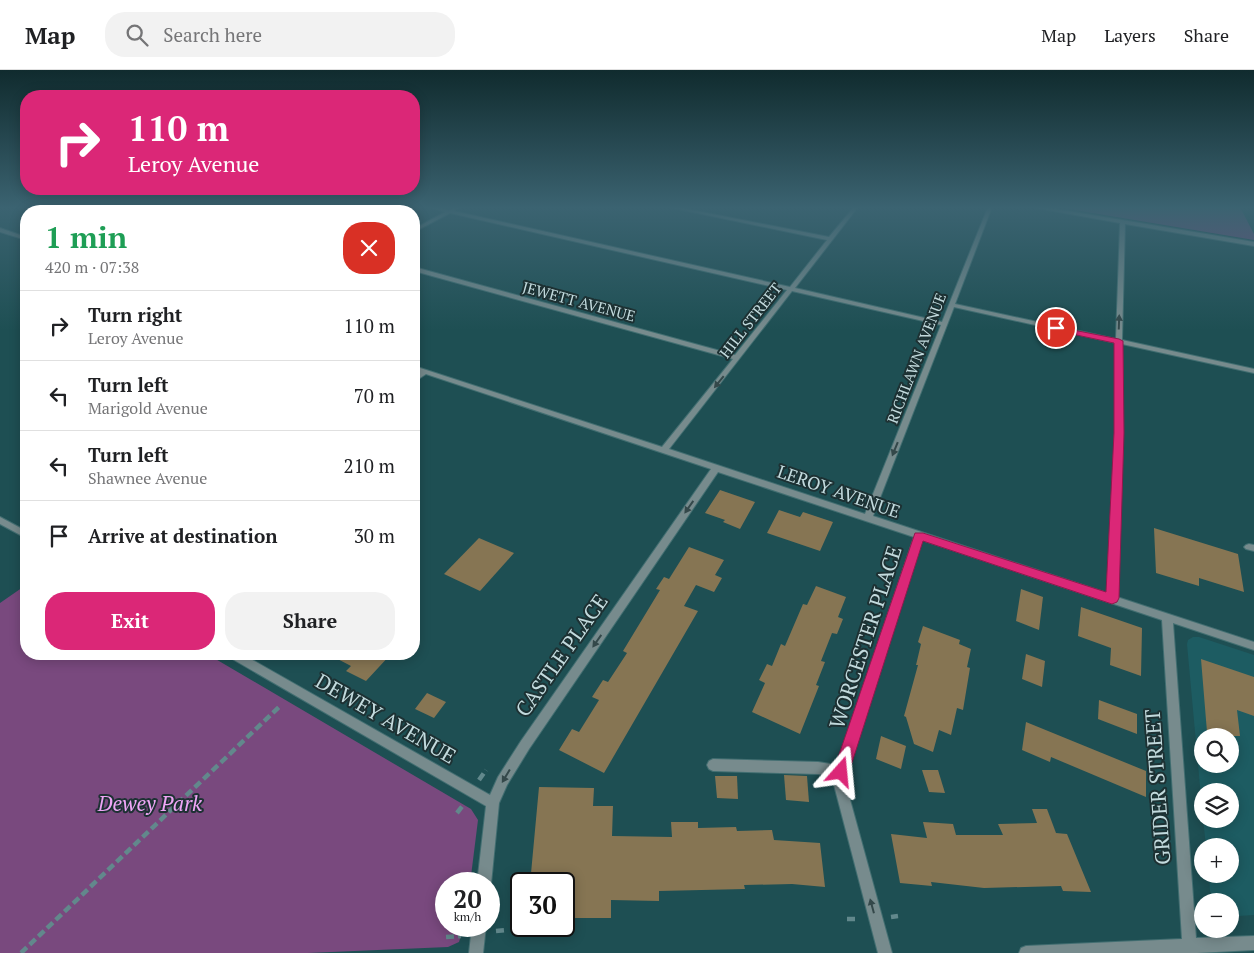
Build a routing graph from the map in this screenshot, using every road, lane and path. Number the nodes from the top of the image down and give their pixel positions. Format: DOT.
graph roads {
  1 [pos="615,248"];
  2 [pos="824,248"];
  3 [pos="974,248"];
  4 [pos="1122,248"];
  5 [pos="420,271"];
  6 [pos="792,288"];
  7 [pos="952,306"];
  8 [pos="944,324"];
  9 [pos="1119,341"];
  10 [pos="738,358"];
  11 [pos="420,370"];
  12 [pos="1254,371"];
  13 [pos="425,372"];
  14 [pos="420,376"];
  15 [pos="664,450"];
  16 [pos="717,467"];
  17 [pos="868,518"];
  18 [pos="0,520"];
  19 [pos="20,529"];
  20 [pos="919,536"];
  21 [pos="1112,598"];
  22 [pos="1167,618"];
  23 [pos="1254,646"];
  24 [pos="243,660"];
  25 [pos="279,707"];
  26 [pos="713,765"];
  27 [pos="486,770"];
  28 [pos="841,772"];
  29 [pos="479,780"];
  30 [pos="493,803"];
  31 [pos="464,804"];
  32 [pos="458,813"];
  33 [pos="485,872"];
  34 [pos="891,916"];
  35 [pos="898,916"];
  36 [pos="847,919"];
  37 [pos="858,919"];
  38 [pos="506,930"];
  39 [pos="500,931"];
  40 [pos="478,937"];
  41 [pos="1254,943"];
  42 [pos="1189,949"];
  43 [pos="21,953"];
  44 [pos="476,953"];
  45 [pos="885,953"];
  46 [pos="1026,953"];
  1 -- 6 [label="street"];
  2 -- 6 [label="street, HILL STREET"];
  3 -- 7 [label="street, RICHLAWN AVENUE"];
  9 -- 4 [label="street, one-way"];
  5 -- 10 [label="street, JEWETT AVENUE"];
  6 -- 8 [label="street"];
  6 -- 10 [label="street, HILL STREET"];
  7 -- 8 [label="street, RICHLAWN AVENUE"];
  7 -- 9 [label="street"];
  8 -- 17 [label="street, RICHLAWN AVENUE, one-way"];
  9 -- 12 [label="street"];
  9 -- 21 [label="street"];
  10 -- 15 [label="street, HILL STREET, one-way"];
  11 -- 13 [label="street, LEROY AVENUE"];
  13 -- 14 [label="street"];
  13 -- 15 [label="street, LEROY AVENUE"];
  15 -- 16 [label="street, LEROY AVENUE"];
  16 -- 17 [label="street, LEROY AVENUE"];
  16 -- 30 [label="street, CASTLE PLACE, one-way"];
  17 -- 20 [label="street, LEROY AVENUE"];
  18 -- 19 [label="street"];
  20 -- 21 [label="street, LEROY AVENUE"];
  20 -- 28 [label="street, WORCESTER PLACE"];
  21 -- 22 [label="street, LEROY AVENUE"];
  22 -- 23 [label="street, LEROY AVENUE"];
  22 -- 42 [label="street, GRIDER STREET"];
  24 -- 30 [label="street, DEWEY AVENUE"];
  25 -- 43 [label="path"];
  26 -- 28 [label="street"];
  27 -- 29 [label="path"];
  45 -- 28 [label="street, WORCESTER PLACE, one-way"];
  30 -- 33 [label="street, CASTLE PLACE"];
  31 -- 32 [label="path"];
  34 -- 35 [label="path"];
  36 -- 37 [label="path"];
  38 -- 39 [label="path"];
  40 -- 44 [label="street"];
  41 -- 42 [label="street"];
  42 -- 46 [label="street"];
}
